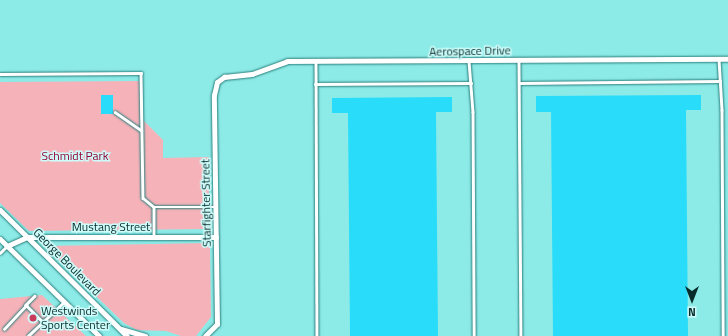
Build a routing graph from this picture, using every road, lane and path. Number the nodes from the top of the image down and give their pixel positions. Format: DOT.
graph roads {
  1 [pos="719,59"];
  2 [pos="728,59"];
  3 [pos="519,60"];
  4 [pos="469,61"];
  5 [pos="316,62"];
  6 [pos="0,74"];
  7 [pos="720,81"];
  8 [pos="218,82"];
  9 [pos="471,83"];
  10 [pos="519,83"];
  11 [pos="315,84"];
  12 [pos="115,112"];
  13 [pos="142,131"];
  14 [pos="154,207"];
  15 [pos="216,207"];
  16 [pos="0,210"];
  17 [pos="27,237"];
  18 [pos="154,237"];
  19 [pos="216,237"];
  20 [pos="0,239"];
  21 [pos="7,246"];
  22 [pos="0,253"];
  23 [pos="35,296"];
  24 [pos="64,301"];
  25 [pos="26,305"];
  26 [pos="43,322"];
  27 [pos="119,328"];
  28 [pos="4,329"];
  29 [pos="28,336"];
  30 [pos="99,336"];
  31 [pos="127,336"];
  32 [pos="145,336"];
  33 [pos="205,336"];
  34 [pos="317,336"];
  35 [pos="474,336"];
  36 [pos="521,336"];
  37 [pos="723,336"];
  1 -- 2 [label="street, Aerospace Drive"];
  1 -- 3 [label="street, Aerospace Drive"];
  1 -- 7 [label="lane"];
  3 -- 4 [label="street, Aerospace Drive"];
  3 -- 10 [label="lane"];
  4 -- 5 [label="street, Aerospace Drive"];
  4 -- 9 [label="lane"];
  5 -- 8 [label="street, Aerospace Drive"];
  5 -- 11 [label="lane"];
  6 -- 13 [label="lane"];
  7 -- 10 [label="lane"];
  7 -- 37 [label="lane"];
  8 -- 15 [label="street, Starfighter Street"];
  9 -- 11 [label="lane"];
  9 -- 35 [label="lane"];
  10 -- 36 [label="lane"];
  11 -- 34 [label="lane"];
  12 -- 13 [label="lane"];
  13 -- 14 [label="lane"];
  14 -- 15 [label="lane"];
  14 -- 18 [label="lane"];
  15 -- 19 [label="street, Starfighter Street"];
  16 -- 17 [label="street, George Boulevard"];
  17 -- 18 [label="street, Mustang Street"];
  17 -- 21 [label="street, Mustang Street"];
  17 -- 27 [label="street, George Boulevard"];
  18 -- 19 [label="street, Mustang Street"];
  19 -- 33 [label="street, Starfighter Street"];
  20 -- 21 [label="street"];
  21 -- 22 [label="lane"];
  21 -- 24 [label="street"];
  23 -- 25 [label="lane"];
  24 -- 26 [label="lane"];
  24 -- 30 [label="street"];
  25 -- 26 [label="lane"];
  25 -- 28 [label="lane"];
  26 -- 29 [label="lane"];
  27 -- 31 [label="street, George Boulevard"];
  27 -- 32 [label="street, George Boulevard"];
}
